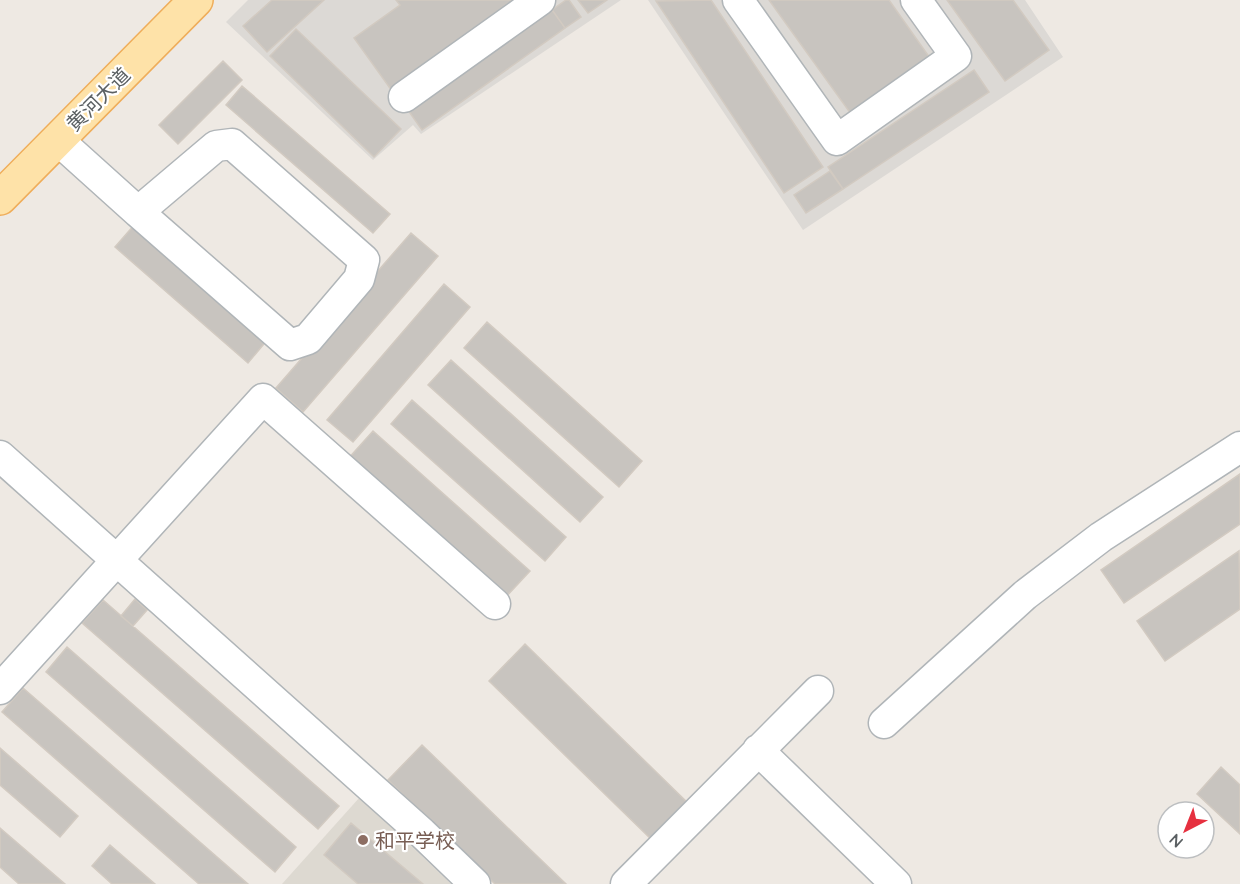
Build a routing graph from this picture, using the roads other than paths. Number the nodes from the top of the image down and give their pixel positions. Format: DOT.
graph roads {
  1 [pos="165,0"];
  2 [pos="196,0"];
  3 [pos="540,0"];
  4 [pos="738,0"];
  5 [pos="916,0"];
  6 [pos="404,97"];
  7 [pos="57,140"];
  8 [pos="0,168"];
  9 [pos="0,198"];
  10 [pos="138,212"];
  11 [pos="1240,447"];
  12 [pos="0,456"];
  13 [pos="117,561"];
  14 [pos="495,604"];
  15 [pos="0,689"];
  16 [pos="818,692"];
  17 [pos="884,723"];
  18 [pos="758,750"];
  19 [pos="475,884"];
  20 [pos="626,884"];
  21 [pos="896,884"];
  1 -- 8 [label="main road, 黄河大道"];
  2 -- 7 [label="main road, 黄河大道"];
  3 -- 6 [label="street"];
  4 -- 5 [label="street"];
  7 -- 9 [label="main road, 黄河大道"];
  7 -- 10 [label="street"];
  10 -- 10 [label="street"];
  11 -- 17 [label="street"];
  12 -- 13 [label="street"];
  13 -- 14 [label="street"];
  13 -- 15 [label="street"];
  13 -- 19 [label="street"];
  16 -- 18 [label="street"];
  18 -- 20 [label="street"];
  18 -- 21 [label="street"];
}
